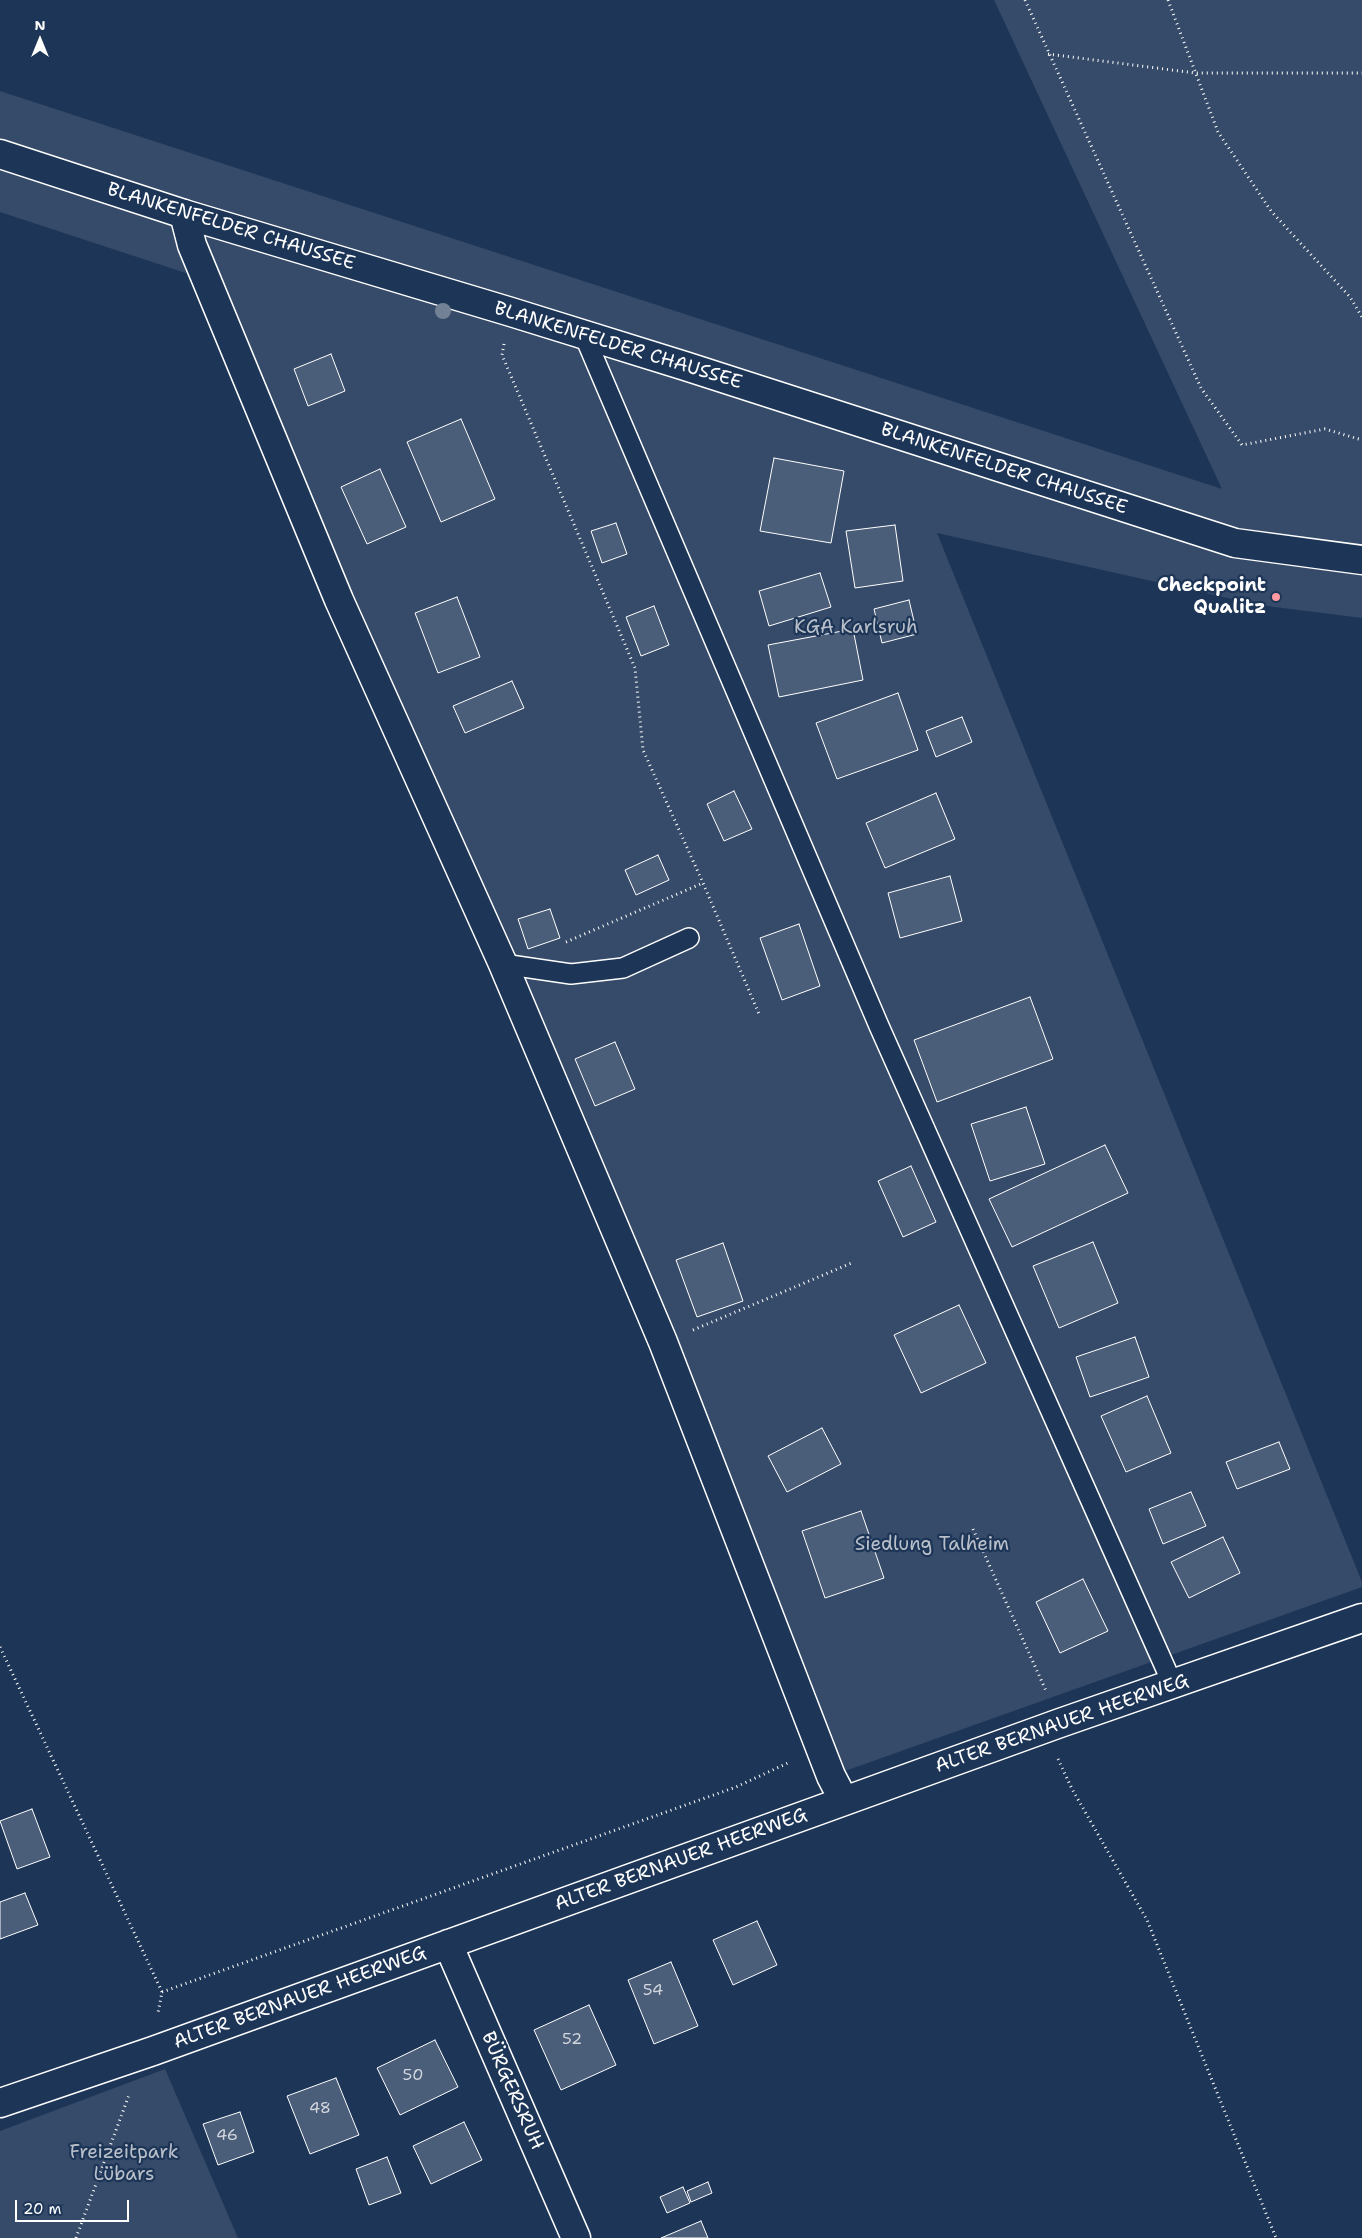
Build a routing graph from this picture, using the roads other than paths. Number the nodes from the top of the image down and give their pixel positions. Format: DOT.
graph roads {
  1 [pos="0,154"];
  2 [pos="184,214"];
  3 [pos="584,335"];
  4 [pos="1362,560"];
  5 [pos="689,938"];
  6 [pos="503,964"];
  7 [pos="1362,1618"];
  8 [pos="1173,1684"];
  9 [pos="844,1801"];
  10 [pos="448,1944"];
  11 [pos="2,2096"];
  12 [pos="576,2238"];
  1 -- 2 [label="street, BLANKENFELDER CHAUSSEE"];
  2 -- 3 [label="street, BLANKENFELDER CHAUSSEE"];
  2 -- 6 [label="street"];
  3 -- 4 [label="street, BLANKENFELDER CHAUSSEE"];
  3 -- 8 [label="lane"];
  5 -- 6 [label="lane"];
  6 -- 9 [label="street"];
  7 -- 8 [label="street, ALTER BERNAUER HEERWEG"];
  8 -- 9 [label="street, ALTER BERNAUER HEERWEG"];
  9 -- 10 [label="street, ALTER BERNAUER HEERWEG"];
  10 -- 11 [label="street, ALTER BERNAUER HEERWEG"];
  10 -- 12 [label="street, BÜRGERSRUH"];
}
